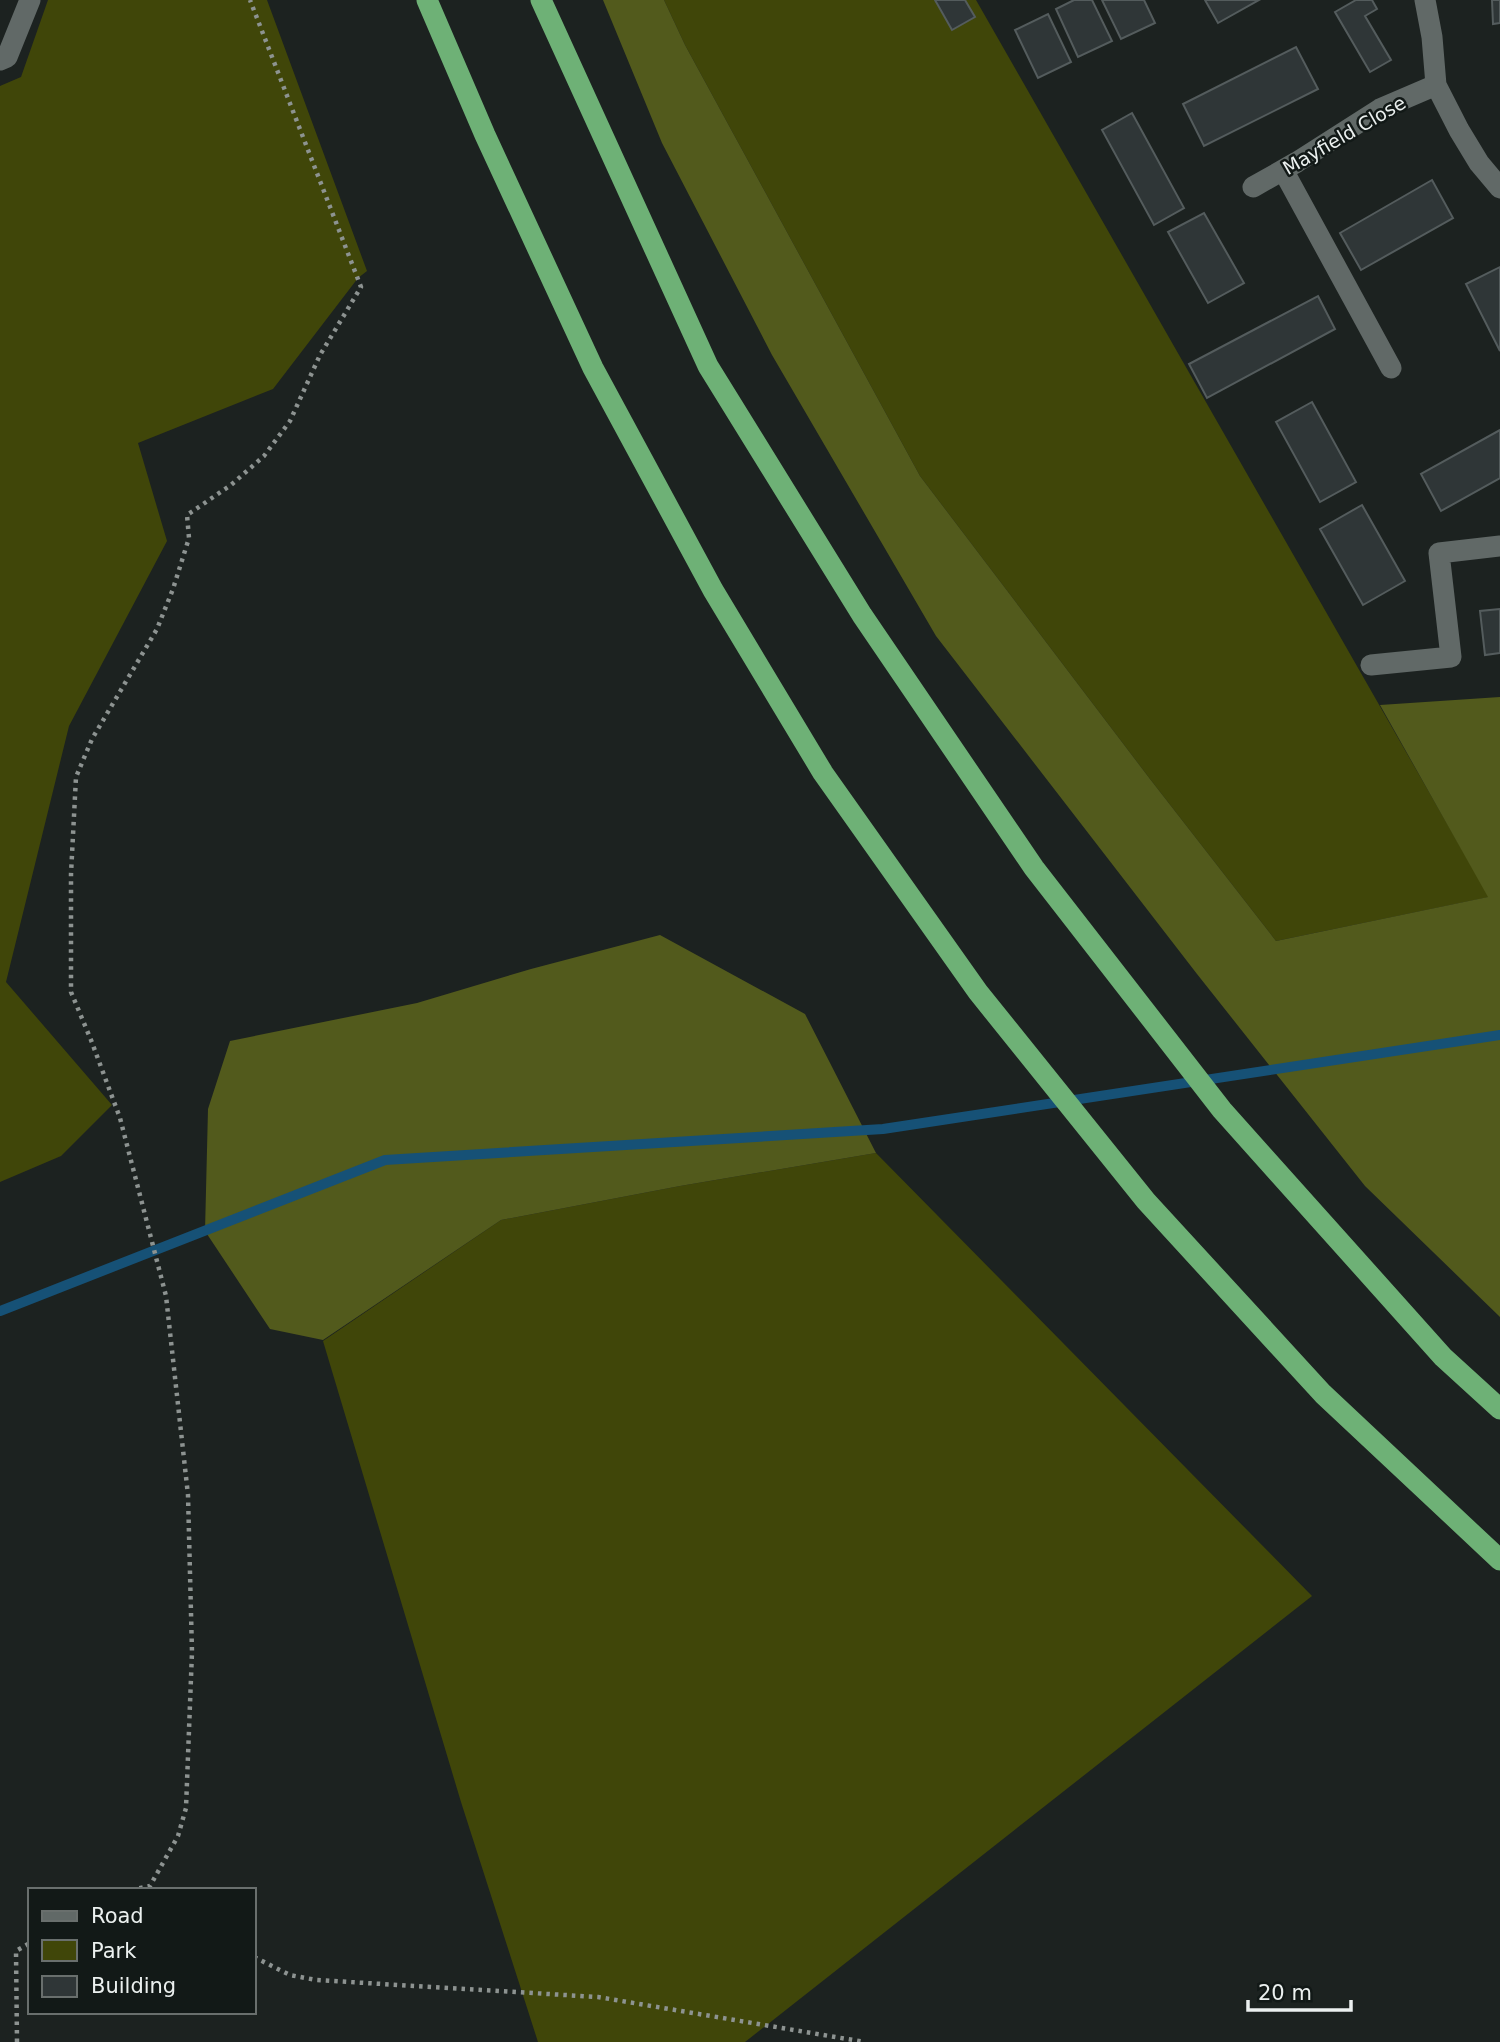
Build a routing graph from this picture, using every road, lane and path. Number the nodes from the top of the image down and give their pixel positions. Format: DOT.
graph roads {
  1 [pos="30,0"];
  2 [pos="250,0"];
  3 [pos="426,0"];
  4 [pos="541,0"];
  5 [pos="1425,0"];
  6 [pos="0,60"];
  7 [pos="1436,85"];
  8 [pos="1283,170"];
  9 [pos="1253,187"];
  10 [pos="1500,188"];
  11 [pos="1391,368"];
  12 [pos="1500,546"];
  13 [pos="1371,665"];
  14 [pos="1500,1409"];
  15 [pos="1500,1560"];
  16 [pos="151,1888"];
  17 [pos="28,1944"];
  18 [pos="256,1958"];
  19 [pos="17,2042"];
  20 [pos="865,2042"];
  1 -- 6 [label="street"];
  2 -- 16 [label="path"];
  3 -- 15 [label="highway"];
  4 -- 14 [label="highway"];
  5 -- 7 [label="street"];
  7 -- 8 [label="street, Mayfield Close"];
  7 -- 10 [label="street"];
  8 -- 9 [label="street, Mayfield Close"];
  8 -- 11 [label="street"];
  12 -- 13 [label="street"];
  17 -- 19 [label="path"];
  18 -- 20 [label="path"];
}
